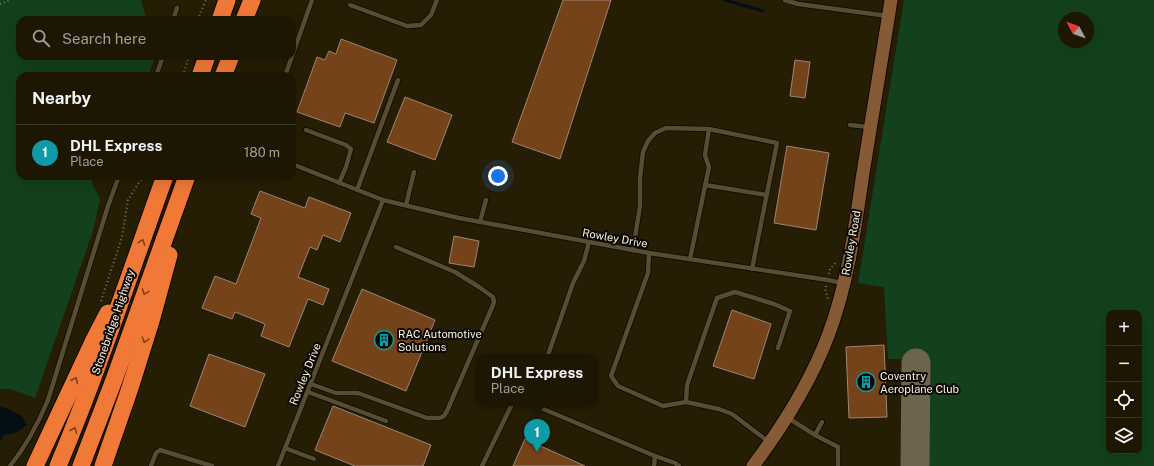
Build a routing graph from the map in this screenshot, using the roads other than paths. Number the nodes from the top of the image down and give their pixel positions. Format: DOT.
graph roads {
  1 [pos="227,0"];
  2 [pos="252,0"];
  3 [pos="312,0"];
  4 [pos="437,0"];
  5 [pos="785,0"];
  6 [pos="891,0"];
  7 [pos="350,5"];
  8 [pos="177,8"];
  9 [pos="174,16"];
  10 [pos="221,16"];
  11 [pos="246,16"];
  12 [pos="888,16"];
  13 [pos="296,45"];
  14 [pos="162,60"];
  15 [pos="206,60"];
  16 [pos="229,60"];
  17 [pos="291,60"];
  18 [pos="157,72"];
  19 [pos="201,72"];
  20 [pos="225,72"];
  21 [pos="286,72"];
  22 [pos="398,80"];
  23 [pos="850,125"];
  24 [pos="870,128"];
  25 [pos="306,130"];
  26 [pos="709,130"];
  27 [pos="296,166"];
  28 [pos="414,172"];
  29 [pos="118,180"];
  30 [pos="164,180"];
  31 [pos="185,180"];
  32 [pos="339,183"];
  33 [pos="705,185"];
  34 [pos="357,190"];
  35 [pos="180,194"];
  36 [pos="767,195"];
  37 [pos="384,200"];
  38 [pos="486,200"];
  39 [pos="406,205"];
  40 [pos="480,222"];
  41 [pos="589,242"];
  42 [pos="396,247"];
  43 [pos="633,250"];
  44 [pos="649,253"];
  45 [pos="690,259"];
  46 [pos="134,263"];
  47 [pos="752,268"];
  48 [pos="844,284"];
  49 [pos="778,348"];
  50 [pos="548,354"];
  51 [pos="311,384"];
  52 [pos="308,392"];
  53 [pos="686,402"];
  54 [pos="511,406"];
  55 [pos="535,406"];
  56 [pos="787,417"];
  57 [pos="386,421"];
  58 [pos="822,422"];
  59 [pos="815,435"];
  60 [pos="770,443"];
  61 [pos="285,448"];
  62 [pos="655,456"];
  63 [pos="314,459"];
  64 [pos="10,466"];
  65 [pos="35,466"];
  66 [pos="58,466"];
  67 [pos="81,466"];
  68 [pos="103,466"];
  69 [pos="151,466"];
  70 [pos="212,466"];
  71 [pos="278,466"];
  72 [pos="482,466"];
  73 [pos="654,466"];
  74 [pos="679,466"];
  75 [pos="753,466"];
  76 [pos="838,466"];
  1 -- 10 [label="highway"];
  2 -- 11 [label="highway"];
  3 -- 13 [label="lane"];
  4 -- 7 [label="lane"];
  5 -- 12 [label="lane"];
  6 -- 12 [label="street, Rowley Road"];
  8 -- 9 [label="lane"];
  12 -- 24 [label="street, Rowley Road"];
  14 -- 18 [label="lane"];
  15 -- 19 [label="highway"];
  16 -- 20 [label="highway"];
  17 -- 21 [label="lane"];
  22 -- 34 [label="lane"];
  23 -- 24 [label="lane"];
  24 -- 48 [label="street, Rowley Road"];
  25 -- 32 [label="lane"];
  26 -- 33 [label="lane"];
  26 -- 36 [label="lane"];
  26 -- 43 [label="lane"];
  27 -- 32 [label="lane, Rowley Drive"];
  28 -- 39 [label="lane"];
  29 -- 64 [label="lane"];
  46 -- 30 [label="highway, Stonebridge Highway, one-way"];
  31 -- 35 [label="highway, Stonebridge Highway"];
  32 -- 34 [label="lane, Rowley Drive"];
  33 -- 36 [label="lane"];
  33 -- 45 [label="lane"];
  34 -- 37 [label="lane, Rowley Drive"];
  35 -- 67 [label="highway, Stonebridge Highway, one-way"];
  35 -- 68 [label="highway, one-way"];
  36 -- 47 [label="lane"];
  37 -- 39 [label="lane, Rowley Drive"];
  37 -- 51 [label="lane, Rowley Drive"];
  38 -- 40 [label="lane"];
  39 -- 40 [label="lane, Rowley Drive"];
  40 -- 41 [label="lane, Rowley Drive"];
  41 -- 43 [label="lane, Rowley Drive"];
  41 -- 50 [label="lane"];
  42 -- 51 [label="lane"];
  43 -- 44 [label="lane, Rowley Drive"];
  44 -- 45 [label="lane, Rowley Drive"];
  44 -- 53 [label="lane"];
  45 -- 47 [label="lane, Rowley Drive"];
  65 -- 46 [label="highway, one-way"];
  66 -- 46 [label="highway, Stonebridge Highway, one-way"];
  47 -- 48 [label="lane, Rowley Drive"];
  48 -- 56 [label="street, Rowley Road"];
  49 -- 53 [label="lane"];
  51 -- 52 [label="lane, Rowley Drive"];
  52 -- 57 [label="lane"];
  52 -- 61 [label="lane, Rowley Drive"];
  53 -- 60 [label="lane"];
  54 -- 72 [label="lane"];
  55 -- 62 [label="lane"];
  56 -- 59 [label="lane"];
  56 -- 60 [label="street, Rowley Road"];
  58 -- 59 [label="lane"];
  59 -- 76 [label="lane"];
  60 -- 75 [label="street, Rowley Road"];
  61 -- 63 [label="lane"];
  61 -- 71 [label="lane, Rowley Drive"];
  62 -- 73 [label="lane"];
  62 -- 74 [label="lane"];
  69 -- 70 [label="lane"];
}
